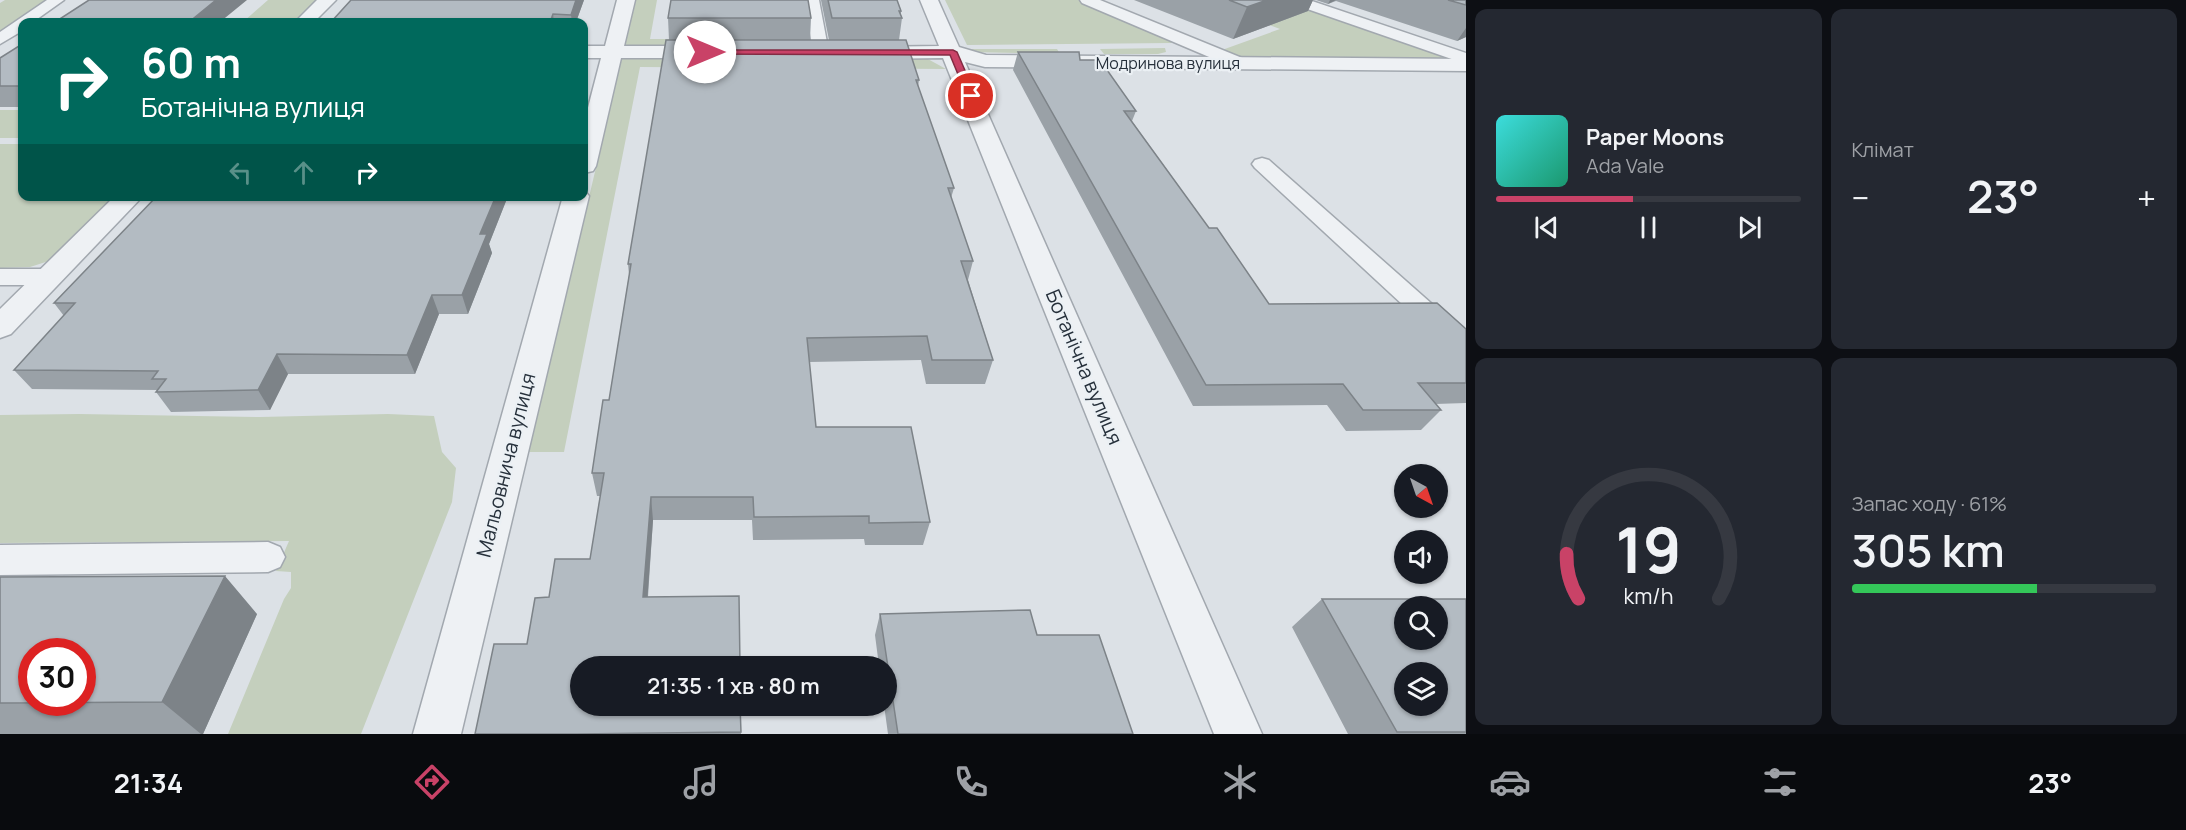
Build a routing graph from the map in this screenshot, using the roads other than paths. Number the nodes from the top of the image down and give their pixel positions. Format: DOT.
graph roads {
  1 [pos="59,0"];
  2 [pos="327,0"];
  3 [pos="626,0"];
  4 [pos="812,0"];
  5 [pos="929,0"];
  6 [pos="1087,0"];
  7 [pos="1295,0"];
  8 [pos="31,18"];
  9 [pos="308,18"];
  10 [pos="18,26"];
  11 [pos="0,39"];
  12 [pos="588,52"];
  13 [pos="613,52"];
  14 [pos="728,52"];
  15 [pos="953,52"];
  16 [pos="797,53"];
  17 [pos="820,53"];
  18 [pos="1466,59"];
  19 [pos="1240,64"];
  20 [pos="1466,65"];
  21 [pos="588,150"];
  22 [pos="1262,164"];
  23 [pos="125,201"];
  24 [pos="575,201"];
  25 [pos="0,277"];
  26 [pos="50,277"];
  27 [pos="0,327"];
  28 [pos="1466,349"];
  29 [pos="268,556"];
  30 [pos="0,560"];
  31 [pos="437,734"];
  32 [pos="1238,734"];
  1 -- 8 [label="lane"];
  2 -- 9 [label="street"];
  3 -- 13 [label="street"];
  4 -- 17 [label="lane"];
  5 -- 15 [label="street, Ботанічна вулиця"];
  6 -- 19 [label="lane"];
  7 -- 18 [label="lane"];
  10 -- 11 [label="lane"];
  12 -- 13 [label="street"];
  13 -- 14 [label="street"];
  13 -- 21 [label="street"];
  15 -- 17 [label="street, Модринова вулиця"];
  15 -- 19 [label="street, Модринова вулиця"];
  15 -- 32 [label="street, Ботанічна вулиця"];
  16 -- 17 [label="street, Модринова вулиця"];
  19 -- 20 [label="street, Модринова вулиця"];
  22 -- 28 [label="lane"];
  23 -- 26 [label="street"];
  24 -- 31 [label="street, Мальовнича вулиця"];
  25 -- 26 [label="lane"];
  26 -- 27 [label="street"];
  29 -- 30 [label="lane"];
}
